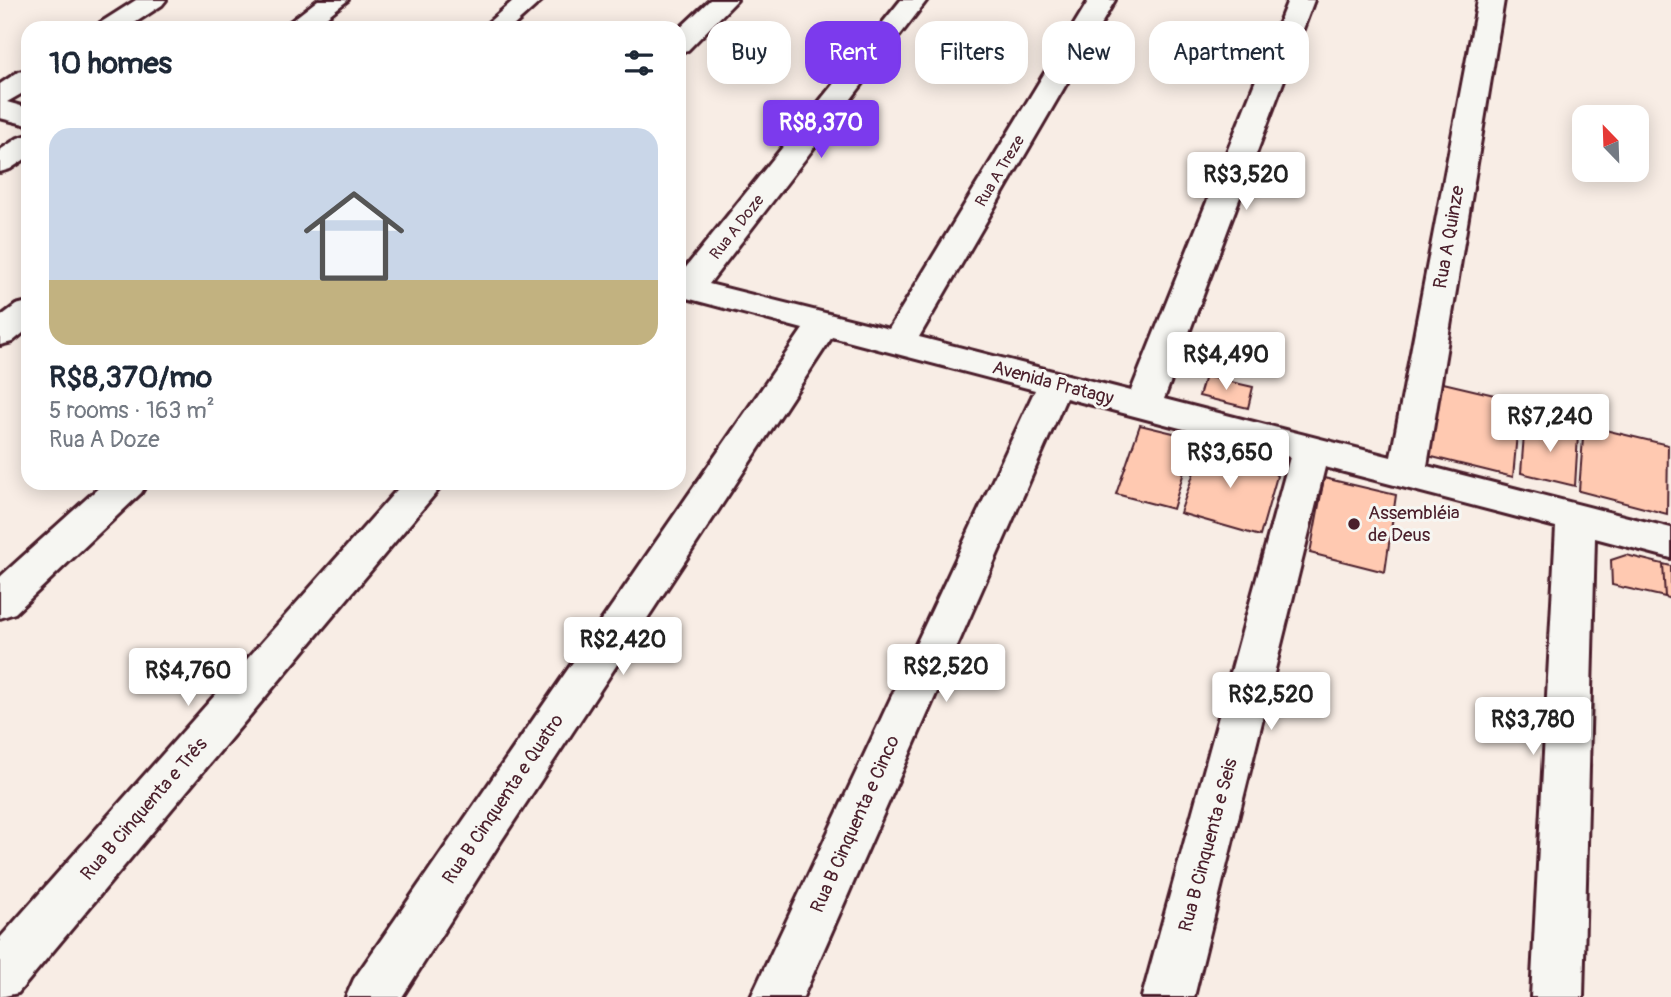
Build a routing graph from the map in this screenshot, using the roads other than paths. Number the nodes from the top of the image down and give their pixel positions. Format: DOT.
graph roads {
  1 [pos="153,0"];
  2 [pos="335,0"];
  3 [pos="529,0"];
  4 [pos="724,0"];
  5 [pos="914,0"];
  6 [pos="1102,0"];
  7 [pos="1301,0"];
  8 [pos="1491,0"];
  9 [pos="119,21"];
  10 [pos="305,21"];
  11 [pos="504,21"];
  12 [pos="686,37"];
  13 [pos="21,82"];
  14 [pos="0,96"];
  15 [pos="0,110"];
  16 [pos="21,115"];
  17 [pos="21,149"];
  18 [pos="0,163"];
  19 [pos="686,285"];
  20 [pos="686,288"];
  21 [pos="21,318"];
  22 [pos="824,323"];
  23 [pos="0,334"];
  24 [pos="898,343"];
  25 [pos="1055,384"];
  26 [pos="1143,406"];
  27 [pos="1311,450"];
  28 [pos="1407,475"];
  29 [pos="120,490"];
  30 [pos="419,490"];
  31 [pos="1576,519"];
  32 [pos="1671,543"];
  33 [pos="0,602"];
  34 [pos="0,976"];
  35 [pos="372,997"];
  36 [pos="777,997"];
  37 [pos="1168,997"];
  38 [pos="1557,997"];
  1 -- 9 [label="street"];
  2 -- 10 [label="street"];
  3 -- 11 [label="street"];
  4 -- 12 [label="street"];
  5 -- 19 [label="street, Rua A Doze"];
  6 -- 24 [label="street, Rua A Treze"];
  7 -- 26 [label="street"];
  8 -- 28 [label="street, Rua A Quinze"];
  13 -- 14 [label="street"];
  15 -- 16 [label="street"];
  17 -- 18 [label="street"];
  20 -- 22 [label="street, Avenida Pratagy"];
  21 -- 23 [label="street"];
  22 -- 24 [label="street, Avenida Pratagy"];
  22 -- 35 [label="street, Rua B Cinquenta e Quatro"];
  24 -- 25 [label="street, Avenida Pratagy"];
  25 -- 26 [label="street, Avenida Pratagy"];
  25 -- 36 [label="street, Rua B Cinquenta e Cinco"];
  26 -- 27 [label="street, Avenida Pratagy"];
  27 -- 28 [label="street, Avenida Pratagy"];
  27 -- 37 [label="street, Rua B Cinquenta e Seis"];
  28 -- 31 [label="street, Avenida Pratagy"];
  29 -- 33 [label="street"];
  30 -- 34 [label="street, Rua B Cinquenta e Três"];
  31 -- 32 [label="street, Avenida Pratagy"];
  31 -- 38 [label="street"];
}
